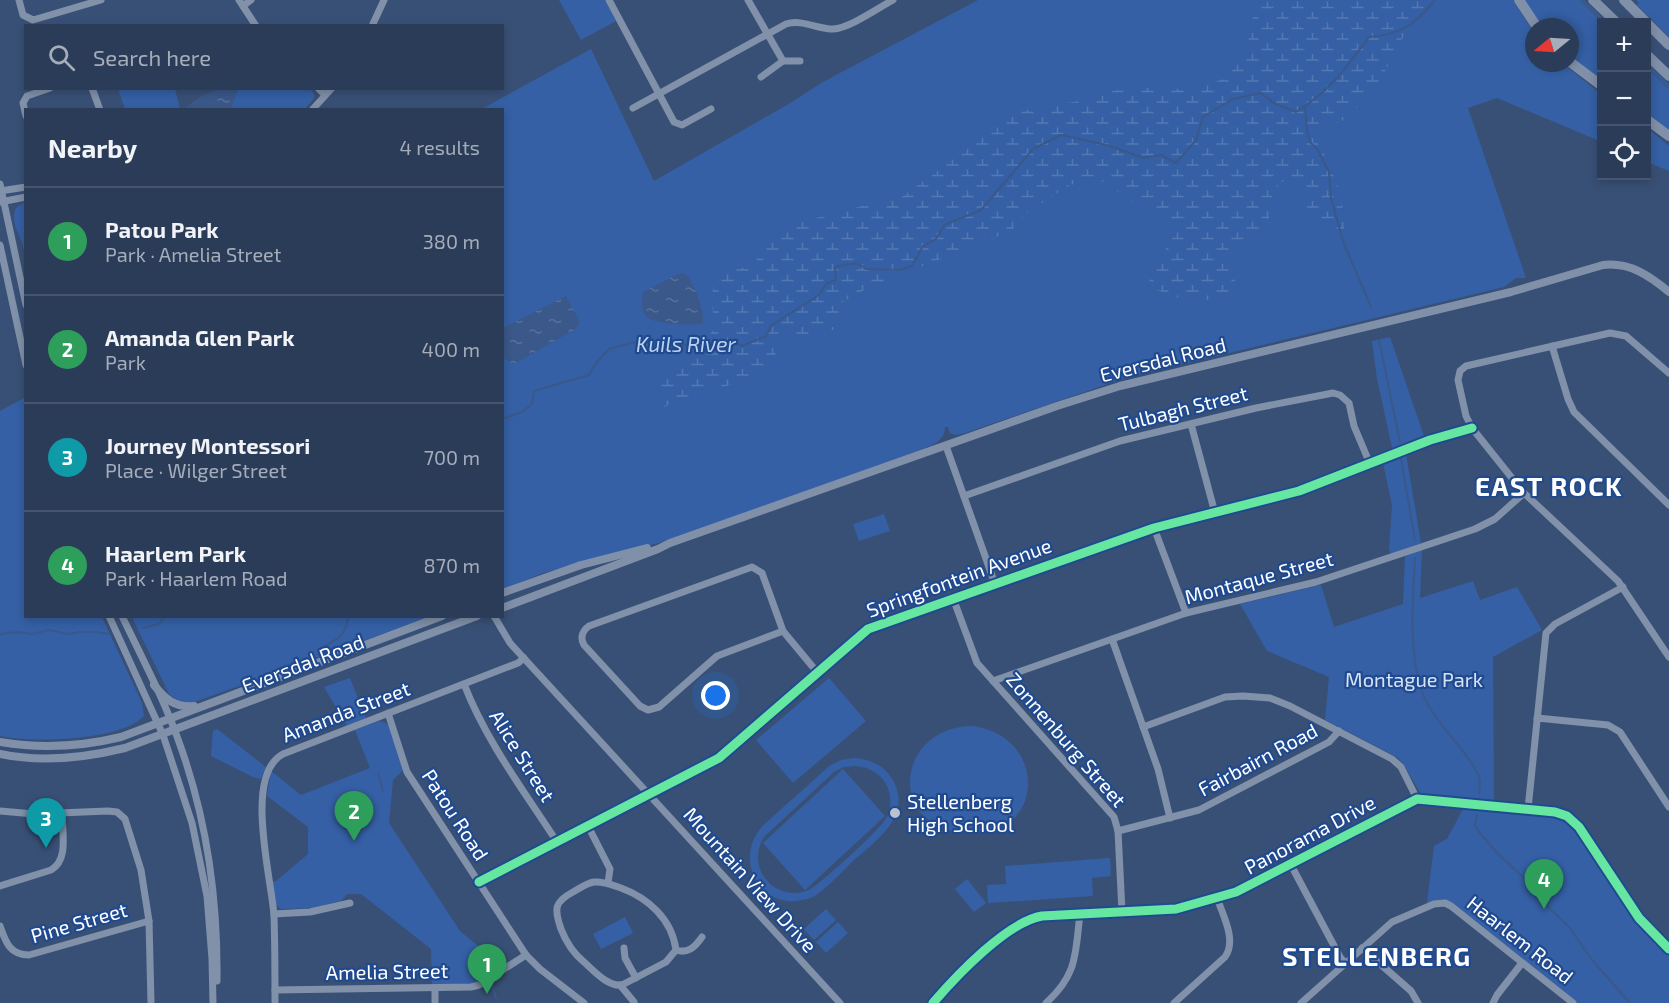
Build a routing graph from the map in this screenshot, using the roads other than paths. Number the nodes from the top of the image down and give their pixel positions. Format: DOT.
graph roads {
  1 [pos="19,0"];
  2 [pos="101,0"];
  3 [pos="251,0"];
  4 [pos="384,0"];
  5 [pos="609,0"];
  6 [pos="748,0"];
  7 [pos="1519,0"];
  8 [pos="1593,0"];
  9 [pos="1624,0"];
  10 [pos="888,1"];
  11 [pos="241,3"];
  12 [pos="1531,18"];
  13 [pos="1612,18"];
  14 [pos="255,24"];
  15 [pos="373,24"];
  16 [pos="767,34"];
  17 [pos="1669,45"];
  18 [pos="1651,58"];
  19 [pos="800,61"];
  20 [pos="783,62"];
  21 [pos="1579,69"];
  22 [pos="1669,76"];
  23 [pos="761,77"];
  24 [pos="1597,82"];
  25 [pos="44,90"];
  26 [pos="93,90"];
  27 [pos="320,90"];
  28 [pos="330,90"];
  29 [pos="659,93"];
  30 [pos="325,96"];
  31 [pos="24,108"];
  32 [pos="99,108"];
  33 [pos="314,108"];
  34 [pos="633,108"];
  35 [pos="711,109"];
  36 [pos="1651,122"];
  37 [pos="1669,136"];
  38 [pos="24,187"];
  39 [pos="0,188"];
  40 [pos="24,197"];
  41 [pos="2,202"];
  42 [pos="0,245"];
  43 [pos="1669,292"];
  44 [pos="24,296"];
  45 [pos="1552,346"];
  46 [pos="24,355"];
  47 [pos="1669,373"];
  48 [pos="1191,424"];
  49 [pos="1472,428"];
  50 [pos="946,447"];
  51 [pos="1370,464"];
  52 [pos="1524,492"];
  53 [pos="964,496"];
  54 [pos="1668,502"];
  55 [pos="1215,513"];
  56 [pos="1154,528"];
  57 [pos="670,543"];
  58 [pos="995,584"];
  59 [pos="1623,587"];
  60 [pos="504,592"];
  61 [pos="953,598"];
  62 [pos="504,607"];
  63 [pos="1186,614"];
  64 [pos="110,618"];
  65 [pos="123,618"];
  66 [pos="437,618"];
  67 [pos="472,618"];
  68 [pos="495,618"];
  69 [pos="783,631"];
  70 [pos="1112,639"];
  71 [pos="1669,657"];
  72 [pos="524,658"];
  73 [pos="817,672"];
  74 [pos="993,681"];
  75 [pos="464,684"];
  76 [pos="154,685"];
  77 [pos="205,705"];
  78 [pos="388,713"];
  79 [pos="1537,718"];
  80 [pos="170,719"];
  81 [pos="158,723"];
  82 [pos="1143,727"];
  83 [pos="174,730"];
  84 [pos="1338,731"];
  85 [pos="163,735"];
  86 [pos="0,742"];
  87 [pos="0,754"];
  88 [pos="650,795"];
  89 [pos="1417,799"];
  90 [pos="1669,807"];
  91 [pos="1528,809"];
  92 [pos="0,812"];
  93 [pos="62,814"];
  94 [pos="1170,818"];
  95 [pos="588,826"];
  96 [pos="1118,831"];
  97 [pos="557,842"];
  98 [pos="1291,865"];
  99 [pos="479,882"];
  100 [pos="608,883"];
  101 [pos="0,886"];
  102 [pos="1217,898"];
  103 [pos="350,903"];
  104 [pos="1122,912"];
  105 [pos="274,914"];
  106 [pos="1080,914"];
  107 [pos="148,921"];
  108 [pos="0,926"];
  109 [pos="702,938"];
  110 [pos="624,948"];
  111 [pos="1362,948"];
  112 [pos="1669,949"];
  113 [pos="676,950"];
  114 [pos="526,955"];
  115 [pos="1346,963"];
  116 [pos="1522,963"];
  117 [pos="636,978"];
  118 [pos="620,985"];
  119 [pos="435,988"];
  120 [pos="275,990"];
  121 [pos="634,1002"];
  122 [pos="151,1003"];
  123 [pos="214,1003"];
  124 [pos="275,1003"];
  125 [pos="435,1003"];
  126 [pos="584,1003"];
  127 [pos="840,1003"];
  128 [pos="933,1003"];
  129 [pos="1046,1003"];
  130 [pos="1174,1003"];
  131 [pos="1300,1003"];
  132 [pos="1418,1003"];
  133 [pos="1493,1003"];
  134 [pos="1573,1003"];
  1 -- 2 [label="street"];
  3 -- 11 [label="street"];
  4 -- 15 [label="street"];
  5 -- 29 [label="street"];
  6 -- 16 [label="street"];
  7 -- 12 [label="highway"];
  8 -- 13 [label="highway"];
  9 -- 17 [label="highway"];
  10 -- 16 [label="street"];
  11 -- 14 [label="street"];
  16 -- 20 [label="street"];
  16 -- 29 [label="street"];
  18 -- 22 [label="highway"];
  19 -- 20 [label="street"];
  20 -- 23 [label="street"];
  21 -- 24 [label="highway"];
  25 -- 31 [label="street"];
  26 -- 32 [label="street"];
  27 -- 30 [label="street"];
  28 -- 30 [label="street"];
  29 -- 34 [label="street"];
  29 -- 35 [label="street"];
  30 -- 33 [label="street"];
  36 -- 37 [label="highway"];
  38 -- 39 [label="street"];
  39 -- 41 [label="street"];
  40 -- 41 [label="street"];
  41 -- 44 [label="street"];
  42 -- 46 [label="street"];
  43 -- 50 [label="main road, Eversdal Road"];
  45 -- 47 [label="street"];
  45 -- 49 [label="street"];
  45 -- 54 [label="street"];
  48 -- 51 [label="street, Tulbagh Street"];
  48 -- 53 [label="street, Tulbagh Street"];
  48 -- 55 [label="street"];
  49 -- 51 [label="street, Springfontein Avenue"];
  49 -- 52 [label="street"];
  50 -- 53 [label="street"];
  50 -- 57 [label="main road, Eversdal Road"];
  51 -- 55 [label="street, Springfontein Avenue"];
  52 -- 59 [label="street"];
  52 -- 63 [label="street, Montaque Street"];
  53 -- 58 [label="street"];
  55 -- 56 [label="street, Springfontein Avenue"];
  56 -- 58 [label="street, Springfontein Avenue"];
  56 -- 63 [label="street"];
  57 -- 60 [label="main road, Eversdal Road"];
  57 -- 62 [label="main road, Eversdal Road"];
  58 -- 61 [label="street, Springfontein Avenue"];
  59 -- 71 [label="street"];
  59 -- 79 [label="street"];
  61 -- 73 [label="street, Springfontein Avenue"];
  61 -- 74 [label="street, Zonnenburg Street"];
  63 -- 70 [label="street, Montaque Street"];
  64 -- 81 [label="street"];
  65 -- 76 [label="street"];
  66 -- 77 [label="main road, Eversdal Road"];
  67 -- 83 [label="main road, Eversdal Road"];
  68 -- 72 [label="street, Mountain View Drive"];
  69 -- 69 [label="street"];
  69 -- 73 [label="street"];
  70 -- 74 [label="street, Montaque Street"];
  70 -- 82 [label="street"];
  72 -- 75 [label="street, Amanda Street"];
  72 -- 88 [label="street, Mountain View Drive"];
  73 -- 88 [label="street, Springfontein Avenue"];
  74 -- 96 [label="street, Zonnenburg Street"];
  75 -- 78 [label="street, Amanda Street"];
  75 -- 97 [label="street, Alice Street"];
  76 -- 77 [label="main road"];
  76 -- 80 [label="street"];
  77 -- 80 [label="main road, Eversdal Road"];
  78 -- 99 [label="street, Patou Road"];
  78 -- 105 [label="street, Amanda Street"];
  79 -- 90 [label="street"];
  79 -- 91 [label="street"];
  80 -- 81 [label="main road, Eversdal Road"];
  80 -- 83 [label="street"];
  81 -- 85 [label="street"];
  81 -- 86 [label="main road, Eversdal Road"];
  82 -- 84 [label="street"];
  82 -- 94 [label="street"];
  83 -- 85 [label="main road, Eversdal Road"];
  83 -- 123 [label="street"];
  84 -- 89 [label="street, Fairbairn Road"];
  84 -- 94 [label="street, Fairbairn Road"];
  85 -- 87 [label="main road, Eversdal Road"];
  85 -- 123 [label="street"];
  88 -- 95 [label="street, Springfontein Avenue"];
  88 -- 127 [label="street, Mountain View Drive"];
  89 -- 91 [label="street"];
  89 -- 98 [label="street, Panorama Drive"];
  91 -- 112 [label="street"];
  92 -- 93 [label="street"];
  93 -- 101 [label="street"];
  93 -- 107 [label="street"];
  94 -- 96 [label="street, Fairbairn Road"];
  95 -- 97 [label="street, Springfontein Avenue"];
  95 -- 100 [label="street"];
  96 -- 104 [label="street, Zonnenburg Street"];
  97 -- 99 [label="street, Springfontein Avenue"];
  98 -- 102 [label="street, Panorama Drive"];
  98 -- 115 [label="street"];
  99 -- 114 [label="street, Patou Road"];
  100 -- 113 [label="street"];
  100 -- 118 [label="street"];
  102 -- 104 [label="street, Panorama Drive"];
  102 -- 130 [label="street"];
  103 -- 105 [label="street"];
  104 -- 106 [label="street, Panorama Drive"];
  105 -- 120 [label="street, Amanda Street"];
  106 -- 128 [label="street, Panorama Drive"];
  106 -- 129 [label="street"];
  107 -- 108 [label="street, Pine Street"];
  107 -- 122 [label="street"];
  109 -- 113 [label="street"];
  110 -- 117 [label="street"];
  111 -- 115 [label="street, Haarlem Road"];
  111 -- 116 [label="street, Haarlem Road"];
  111 -- 132 [label="street"];
  113 -- 117 [label="street"];
  114 -- 119 [label="street, Amelia Street"];
  114 -- 126 [label="street, Patou Road"];
  115 -- 131 [label="street, Haarlem Road"];
  116 -- 133 [label="street"];
  116 -- 134 [label="street, Haarlem Road"];
  117 -- 118 [label="street"];
  118 -- 121 [label="street"];
  119 -- 120 [label="street, Amelia Street"];
  119 -- 125 [label="street"];
  120 -- 124 [label="street, Amanda Street"];
}
